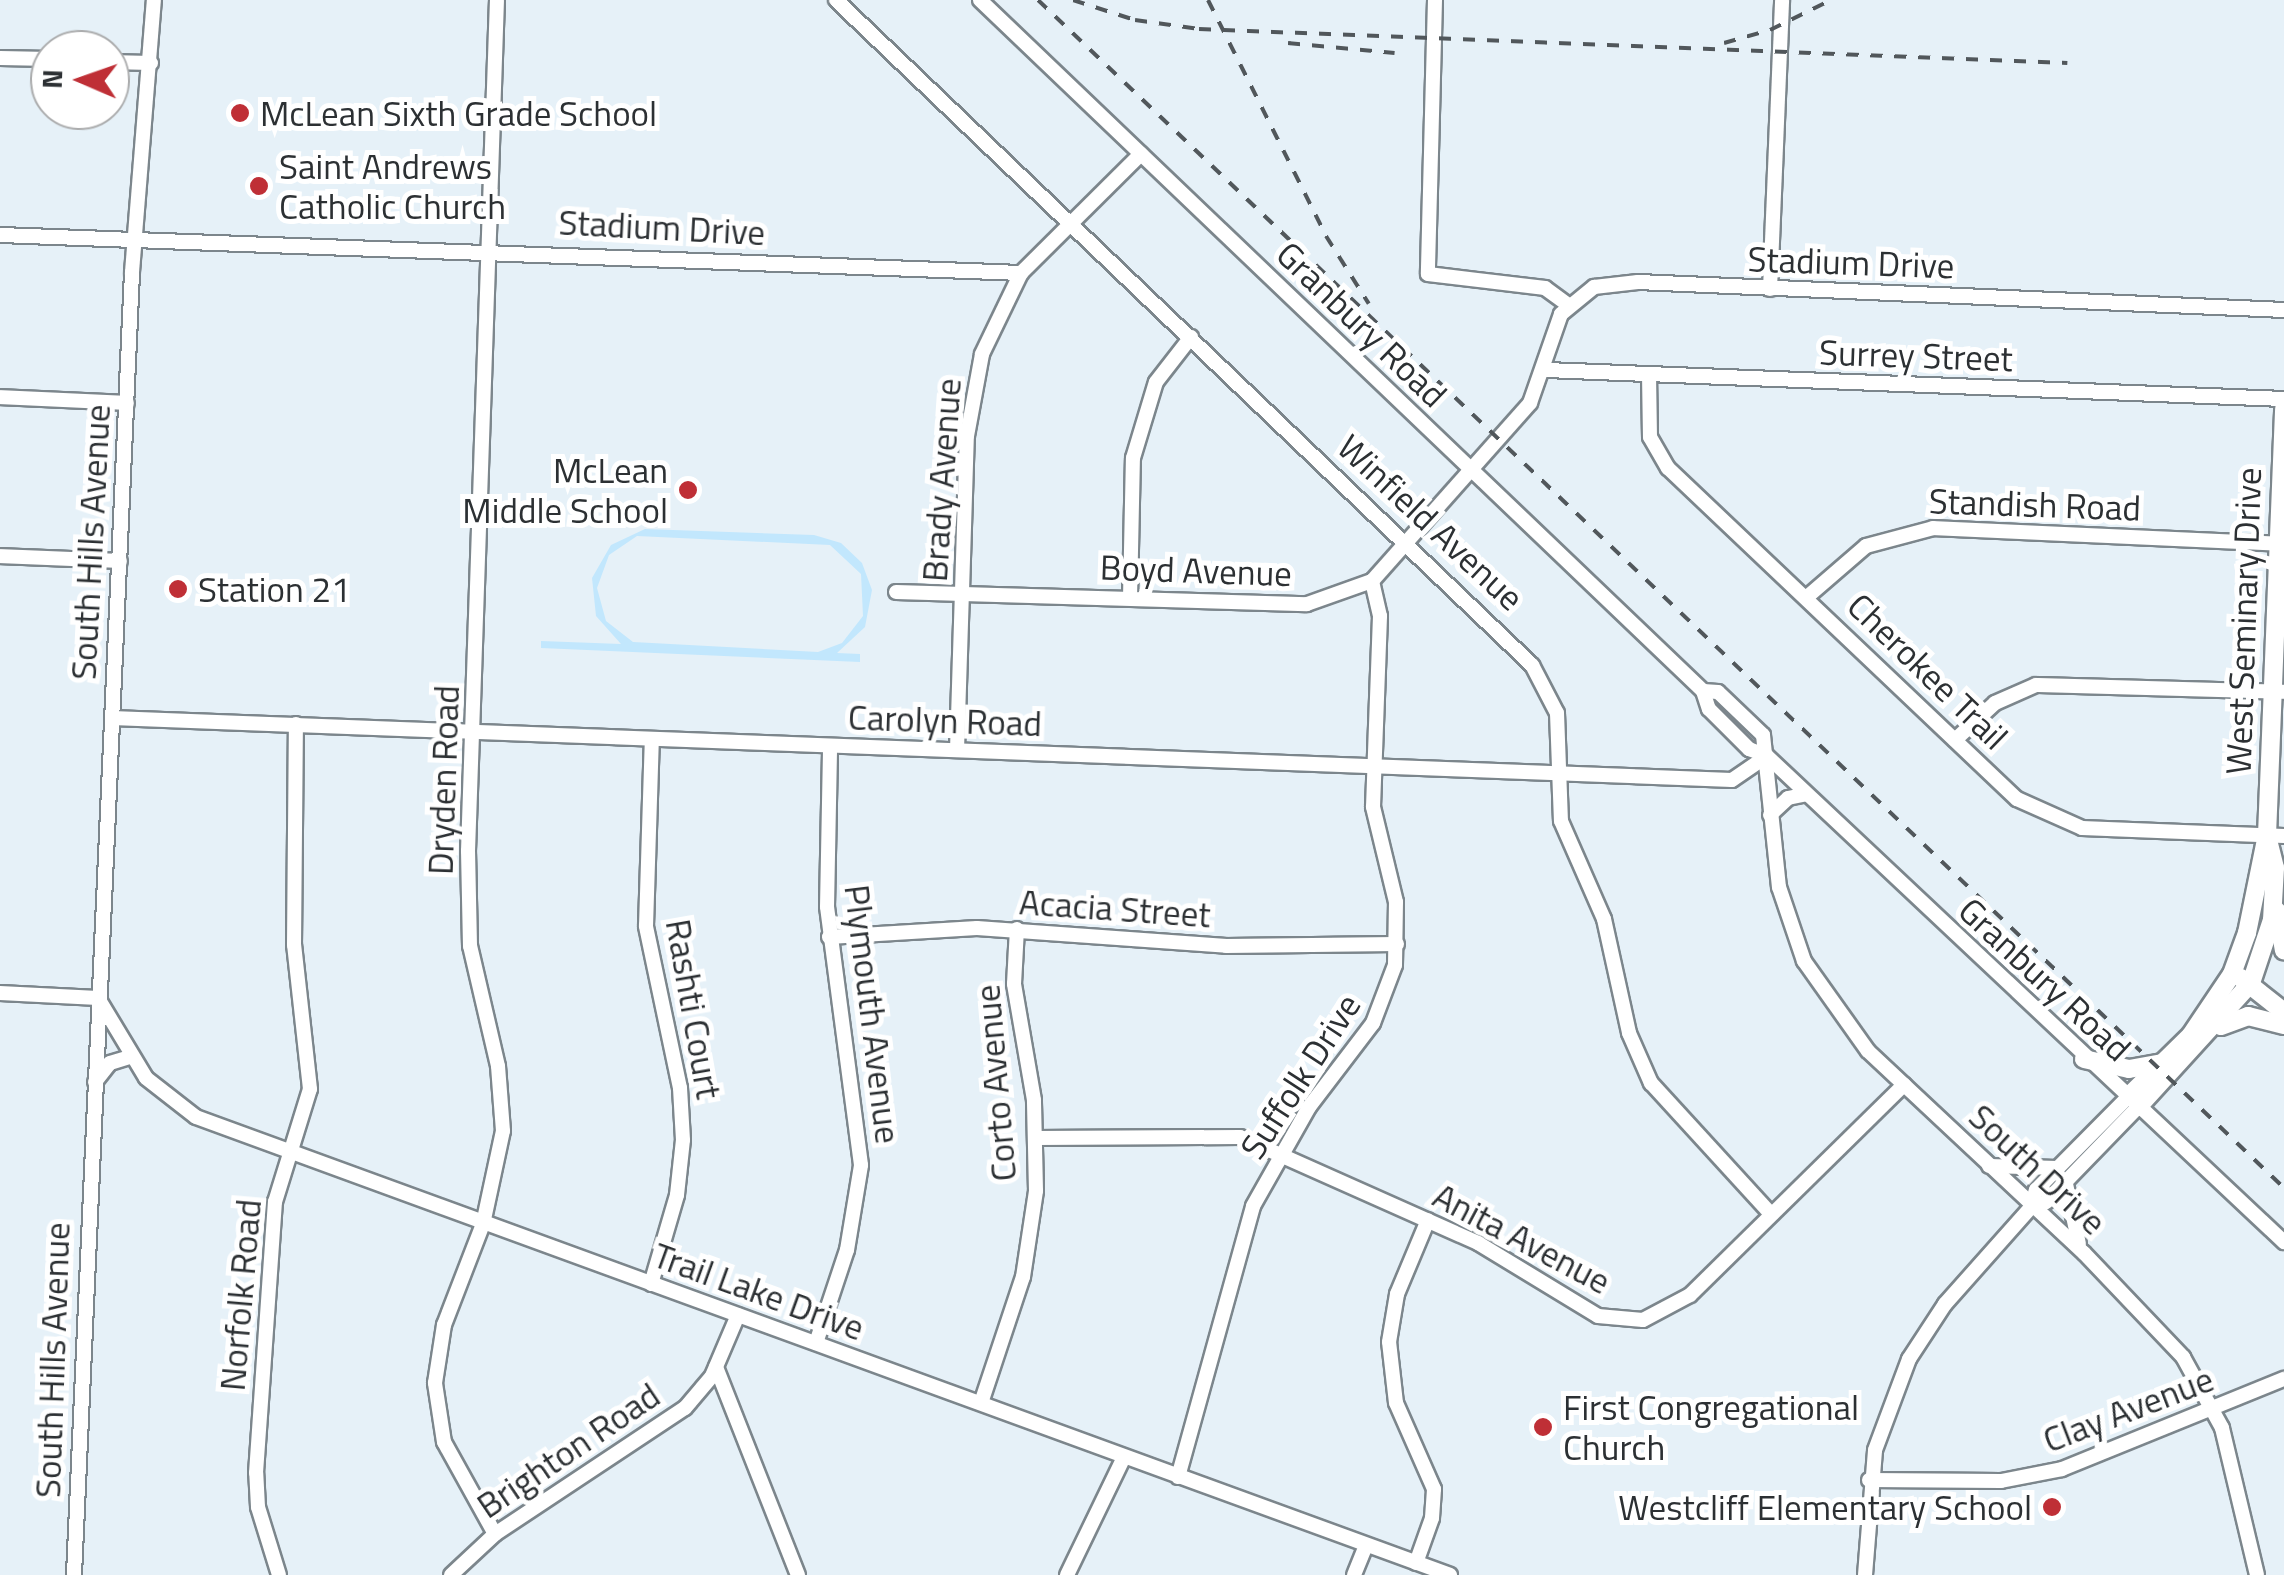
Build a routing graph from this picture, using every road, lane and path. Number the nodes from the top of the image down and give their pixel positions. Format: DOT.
graph roads {
  1 [pos="154,0"];
  2 [pos="497,0"];
  3 [pos="836,0"];
  4 [pos="980,0"];
  5 [pos="1435,0"];
  6 [pos="1782,0"];
  7 [pos="0,58"];
  8 [pos="30,59"];
  9 [pos="130,62"];
  10 [pos="150,63"];
  11 [pos="1141,154"];
  12 [pos="1072,224"];
  13 [pos="0,235"];
  14 [pos="138,240"];
  15 [pos="491,250"];
  16 [pos="1020,273"];
  17 [pos="1770,289"];
  18 [pos="1568,305"];
  19 [pos="2284,310"];
  20 [pos="1192,337"];
  21 [pos="1546,370"];
  22 [pos="1649,374"];
  23 [pos="0,397"];
  24 [pos="2284,399"];
  25 [pos="127,403"];
  26 [pos="2284,410"];
  27 [pos="1470,468"];
  28 [pos="1406,540"];
  29 [pos="2281,544"];
  30 [pos="0,556"];
  31 [pos="120,561"];
  32 [pos="1372,580"];
  33 [pos="896,592"];
  34 [pos="962,594"];
  35 [pos="1807,597"];
  36 [pos="1130,598"];
  37 [pos="2278,692"];
  38 [pos="112,718"];
  39 [pos="296,724"];
  40 [pos="475,729"];
  41 [pos="652,739"];
  42 [pos="1955,740"];
  43 [pos="830,746"];
  44 [pos="958,750"];
  45 [pos="1767,756"];
  46 [pos="1374,767"];
  47 [pos="1560,776"];
  48 [pos="1807,794"];
  49 [pos="1770,815"];
  50 [pos="2275,836"];
  51 [pos="2274,894"];
  52 [pos="1017,929"];
  53 [pos="829,938"];
  54 [pos="1397,944"];
  55 [pos="2284,950"];
  56 [pos="2232,974"];
  57 [pos="2251,983"];
  58 [pos="0,993"];
  59 [pos="98,998"];
  60 [pos="2284,1012"];
  61 [pos="2284,1025"];
  62 [pos="2212,1031"];
  63 [pos="130,1057"];
  64 [pos="2084,1059"];
  65 [pos="2168,1062"];
  66 [pos="1904,1085"];
  67 [pos="92,1088"];
  68 [pos="2133,1102"];
  69 [pos="1036,1138"];
  70 [pos="293,1154"];
  71 [pos="1279,1154"];
  72 [pos="1989,1166"];
  73 [pos="2058,1168"];
  74 [pos="2066,1184"];
  75 [pos="2031,1208"];
  76 [pos="1771,1214"];
  77 [pos="1428,1220"];
  78 [pos="482,1224"];
  79 [pos="2284,1242"];
  80 [pos="2084,1253"];
  81 [pos="651,1284"];
  82 [pos="738,1316"];
  83 [pos="816,1343"];
  84 [pos="716,1367"];
  85 [pos="2284,1379"];
  86 [pos="981,1404"];
  87 [pos="2214,1410"];
  88 [pos="1124,1457"];
  89 [pos="1178,1477"];
  90 [pos="1870,1480"];
  91 [pos="495,1534"];
  92 [pos="1366,1544"];
  93 [pos="1416,1562"];
  94 [pos="74,1575"];
  95 [pos="279,1575"];
  96 [pos="450,1575"];
  97 [pos="798,1575"];
  98 [pos="1067,1575"];
  99 [pos="1354,1575"];
  100 [pos="1450,1575"];
  101 [pos="1865,1575"];
  102 [pos="2257,1575"];
  1 -- 10 [label="street, South Hills Avenue"];
  2 -- 15 [label="street, Dryden Road"];
  3 -- 12 [label="street, Winfield Avenue"];
  4 -- 11 [label="street, Granbury Road"];
  5 -- 18 [label="street"];
  6 -- 17 [label="street"];
  7 -- 8 [label="street"];
  9 -- 10 [label="street"];
  10 -- 14 [label="street, South Hills Avenue"];
  11 -- 12 [label="street, Brady Avenue"];
  11 -- 27 [label="street, Granbury Road"];
  12 -- 16 [label="street, Brady Avenue"];
  12 -- 20 [label="street, Winfield Avenue"];
  13 -- 14 [label="street, Stadium Drive"];
  14 -- 15 [label="street, Stadium Drive"];
  14 -- 25 [label="street, South Hills Avenue"];
  15 -- 16 [label="street, Stadium Drive"];
  15 -- 40 [label="street, Dryden Road"];
  16 -- 34 [label="street, Brady Avenue"];
  17 -- 18 [label="street, Stadium Drive"];
  17 -- 19 [label="street, Stadium Drive"];
  18 -- 21 [label="street"];
  20 -- 28 [label="street, Winfield Avenue"];
  20 -- 36 [label="street"];
  21 -- 22 [label="street, Surrey Street"];
  21 -- 27 [label="street"];
  22 -- 24 [label="street, Surrey Street"];
  22 -- 35 [label="street, Cherokee Trail"];
  23 -- 25 [label="street"];
  25 -- 31 [label="street, South Hills Avenue"];
  26 -- 29 [label="main road, West Seminary Drive"];
  27 -- 28 [label="street"];
  27 -- 45 [label="street, Granbury Road"];
  28 -- 32 [label="street, Boyd Avenue"];
  28 -- 47 [label="street, Winfield Avenue"];
  29 -- 35 [label="street, Standish Road"];
  29 -- 37 [label="main road, West Seminary Drive"];
  30 -- 31 [label="street"];
  31 -- 38 [label="street, South Hills Avenue"];
  32 -- 36 [label="street, Boyd Avenue"];
  32 -- 46 [label="street, Suffolk Drive"];
  33 -- 34 [label="street, Boyd Avenue"];
  34 -- 36 [label="street, Boyd Avenue"];
  34 -- 44 [label="street, Brady Avenue"];
  35 -- 42 [label="street, Cherokee Trail"];
  37 -- 42 [label="street"];
  37 -- 50 [label="main road, West Seminary Drive"];
  38 -- 39 [label="street, Carolyn Road"];
  38 -- 59 [label="street, South Hills Avenue"];
  39 -- 40 [label="street, Carolyn Road"];
  39 -- 70 [label="street, Norfolk Road"];
  40 -- 41 [label="street, Carolyn Road"];
  40 -- 78 [label="street, Dryden Road"];
  41 -- 43 [label="street, Carolyn Road"];
  41 -- 81 [label="street, Rashti Court"];
  42 -- 50 [label="street, Cherokee Trail"];
  43 -- 44 [label="street, Carolyn Road"];
  43 -- 53 [label="street, Plymouth Avenue"];
  44 -- 46 [label="street, Carolyn Road"];
  45 -- 47 [label="street, Carolyn Road"];
  45 -- 48 [label="street, Granbury Road"];
  45 -- 49 [label="street, South Drive"];
  46 -- 47 [label="street, Carolyn Road"];
  46 -- 54 [label="street, Suffolk Drive"];
  47 -- 76 [label="street, Winfield Avenue"];
  48 -- 49 [label="street"];
  48 -- 64 [label="street, Granbury Road"];
  49 -- 66 [label="street, South Drive"];
  50 -- 51 [label="main road, West Seminary Drive"];
  50 -- 56 [label="main road, West Seminary Drive"];
  51 -- 55 [label="main road"];
  51 -- 57 [label="main road, West Seminary Drive"];
  52 -- 53 [label="street, Acacia Street"];
  52 -- 54 [label="street, Acacia Street"];
  52 -- 69 [label="street, Corto Avenue"];
  53 -- 83 [label="street, Plymouth Avenue"];
  54 -- 71 [label="street, Suffolk Drive"];
  56 -- 57 [label="main road"];
  56 -- 65 [label="main road, West Seminary Drive"];
  57 -- 60 [label="main road"];
  57 -- 62 [label="main road, West Seminary Drive"];
  58 -- 59 [label="street"];
  59 -- 63 [label="street, Trail Lake Drive"];
  59 -- 67 [label="street, South Hills Avenue"];
  61 -- 62 [label="main road"];
  62 -- 68 [label="main road, West Seminary Drive"];
  63 -- 67 [label="street"];
  63 -- 70 [label="street, Trail Lake Drive"];
  64 -- 65 [label="main road"];
  64 -- 68 [label="street, Granbury Road"];
  65 -- 68 [label="main road, West Seminary Drive"];
  66 -- 72 [label="street, South Drive"];
  66 -- 76 [label="street, Anita Avenue"];
  67 -- 94 [label="street, South Hills Avenue"];
  68 -- 73 [label="street, West Seminary Drive"];
  68 -- 74 [label="street, West Seminary Drive"];
  68 -- 79 [label="street, Granbury Road"];
  69 -- 71 [label="street, Anita Avenue"];
  69 -- 86 [label="street, Corto Avenue"];
  70 -- 78 [label="street, Trail Lake Drive"];
  70 -- 95 [label="street, Norfolk Road"];
  71 -- 77 [label="street, Anita Avenue"];
  71 -- 89 [label="street, Suffolk Drive"];
  72 -- 73 [label="street"];
  72 -- 75 [label="street, South Drive"];
  73 -- 75 [label="street, West Seminary Drive"];
  74 -- 75 [label="street, West Seminary Drive"];
  74 -- 80 [label="street"];
  75 -- 80 [label="street, South Drive"];
  75 -- 90 [label="street, West Seminary Drive"];
  76 -- 77 [label="street, Anita Avenue"];
  77 -- 93 [label="street"];
  78 -- 81 [label="street, Trail Lake Drive"];
  78 -- 91 [label="street, Dryden Road"];
  80 -- 87 [label="street, South Drive"];
  81 -- 82 [label="street, Trail Lake Drive"];
  82 -- 83 [label="street, Trail Lake Drive"];
  82 -- 84 [label="street, Brighton Road"];
  83 -- 86 [label="street, Trail Lake Drive"];
  84 -- 91 [label="street, Brighton Road"];
  84 -- 97 [label="street"];
  85 -- 87 [label="street, Clay Avenue"];
  86 -- 88 [label="street, Trail Lake Drive"];
  87 -- 90 [label="street, Clay Avenue"];
  87 -- 102 [label="street, South Drive"];
  88 -- 89 [label="street, Trail Lake Drive"];
  88 -- 98 [label="street"];
  89 -- 92 [label="street, Trail Lake Drive"];
  90 -- 101 [label="street, West Seminary Drive"];
  91 -- 96 [label="street, Brighton Road"];
  92 -- 93 [label="street, Trail Lake Drive"];
  92 -- 99 [label="street"];
  93 -- 100 [label="street, Trail Lake Drive"];
}
